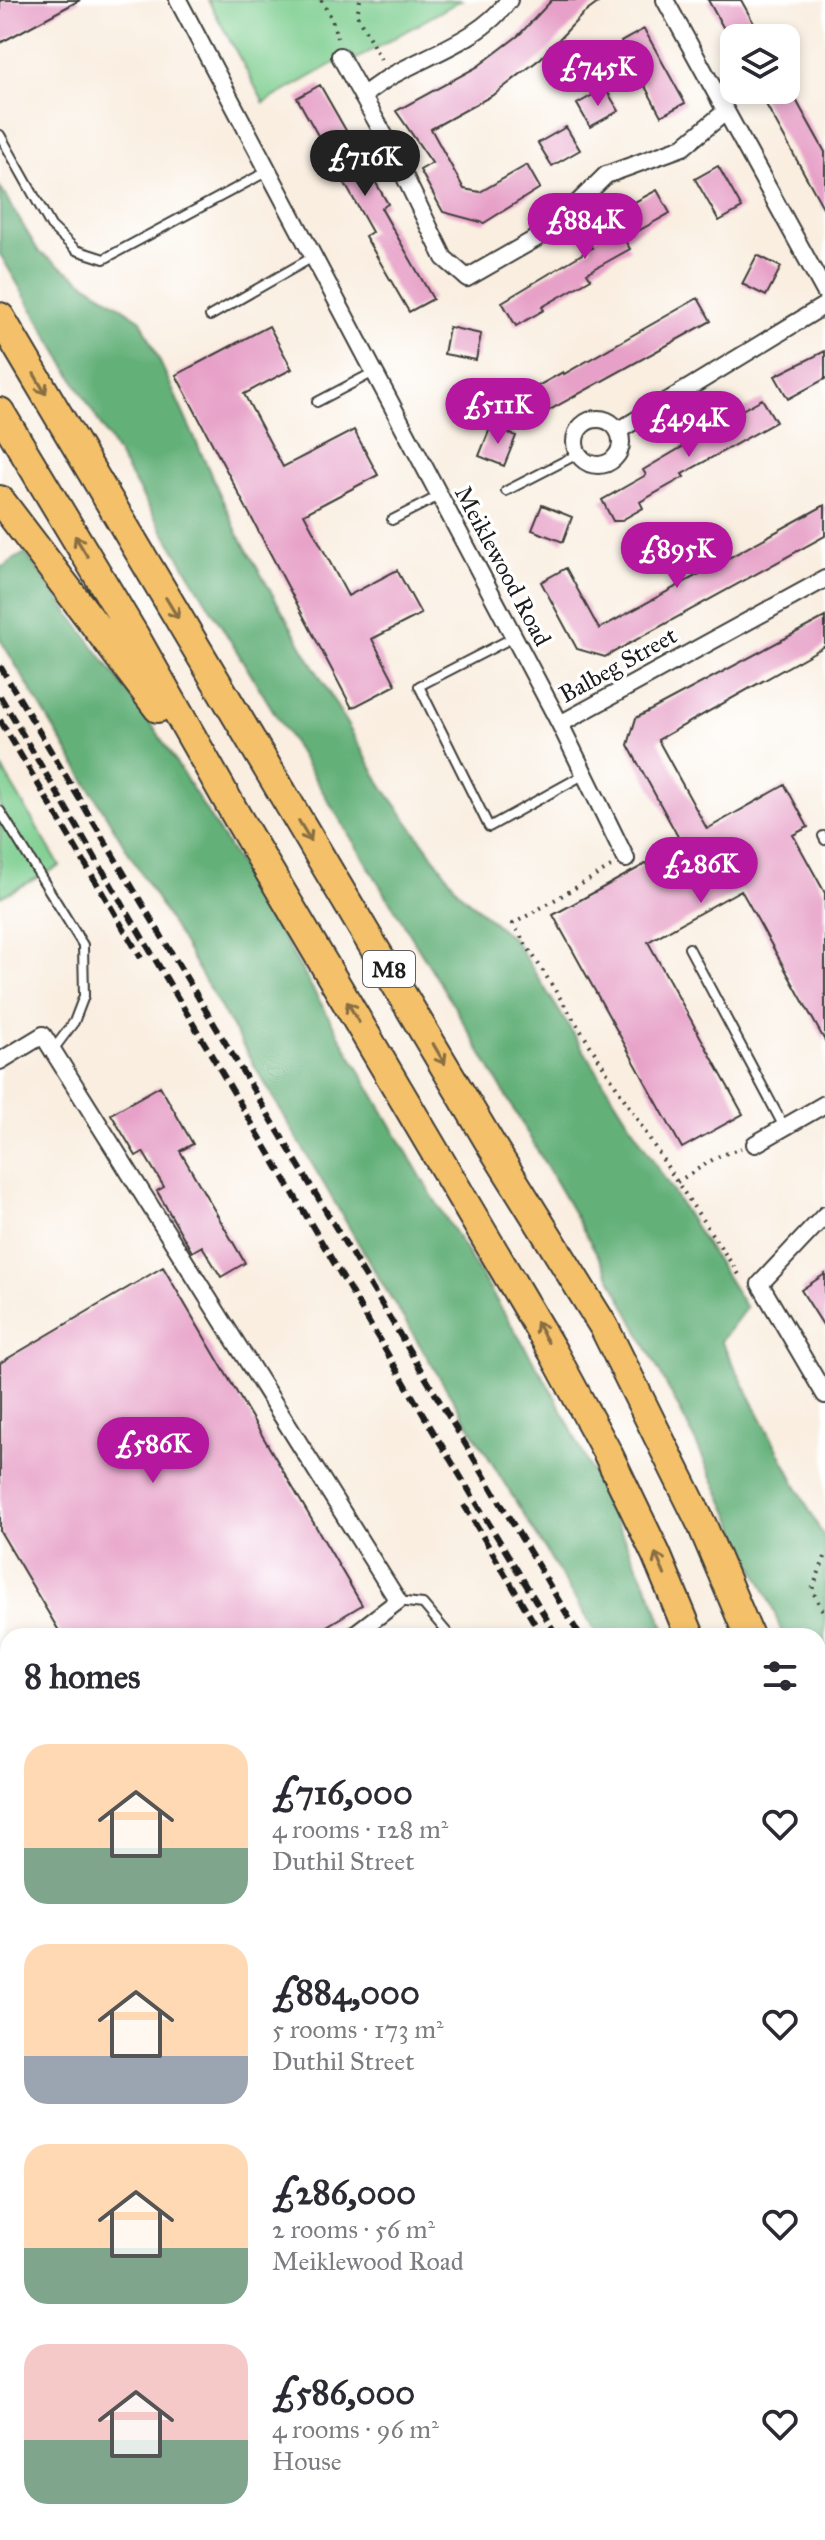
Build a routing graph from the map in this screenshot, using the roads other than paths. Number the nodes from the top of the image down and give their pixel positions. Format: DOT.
graph roads {
  1 [pos="178,0"];
  2 [pos="509,0"];
  3 [pos="665,0"];
  4 [pos="340,56"];
  5 [pos="362,96"];
  6 [pos="725,112"];
  7 [pos="0,135"];
  8 [pos="268,171"];
  9 [pos="313,257"];
  10 [pos="825,292"];
  11 [pos="825,305"];
  12 [pos="210,316"];
  13 [pos="0,317"];
  14 [pos="374,372"];
  15 [pos="317,402"];
  16 [pos="0,412"];
  17 [pos="618,431"];
  18 [pos="578,454"];
  19 [pos="506,491"];
  20 [pos="439,496"];
  21 [pos="0,500"];
  22 [pos="392,520"];
  23 [pos="825,579"];
  24 [pos="514,637"];
  25 [pos="560,724"];
  26 [pos="585,774"];
  27 [pos="0,811"];
  28 [pos="236,815"];
  29 [pos="626,859"];
  30 [pos="689,948"];
  31 [pos="52,1051"];
  32 [pos="0,1061"];
  33 [pos="825,1104"];
  34 [pos="784,1127"];
  35 [pos="755,1144"];
  36 [pos="825,1215"];
  37 [pos="825,1395"];
  38 [pos="398,1601"];
  39 [pos="363,1628"];
  40 [pos="443,1628"];
  41 [pos="687,1628"];
  42 [pos="746,1628"];
  1 -- 8 [label="street, Meiklewood Road"];
  2 -- 5 [label="street"];
  3 -- 6 [label="street"];
  4 -- 5 [label="street"];
  5 -- 6 [label="street"];
  6 -- 10 [label="street"];
  7 -- 8 [label="lane"];
  8 -- 9 [label="street, Meiklewood Road"];
  9 -- 12 [label="lane"];
  9 -- 14 [label="street, Meiklewood Road"];
  11 -- 17 [label="street"];
  13 -- 42 [label="highway, M8, one-way"];
  14 -- 15 [label="lane"];
  14 -- 20 [label="street, Meiklewood Road"];
  28 -- 16 [label="highway, M8, one-way"];
  17 -- 18 [label="street"];
  17 -- 18 [label="street"];
  18 -- 19 [label="lane"];
  20 -- 22 [label="lane"];
  20 -- 24 [label="street, Meiklewood Road"];
  21 -- 28 [label="highway"];
  23 -- 25 [label="street, Balbeg Street"];
  24 -- 25 [label="street, Meiklewood Road"];
  24 -- 26 [label="lane"];
  25 -- 26 [label="street, Meiklewood Road"];
  26 -- 29 [label="street, Meiklewood Road"];
  27 -- 31 [label="lane"];
  41 -- 28 [label="highway, M8, one-way"];
  30 -- 34 [label="lane"];
  31 -- 32 [label="street"];
  31 -- 38 [label="street"];
  33 -- 34 [label="street"];
  34 -- 35 [label="street"];
  36 -- 37 [label="street"];
  38 -- 39 [label="street"];
  38 -- 40 [label="lane"];
}
